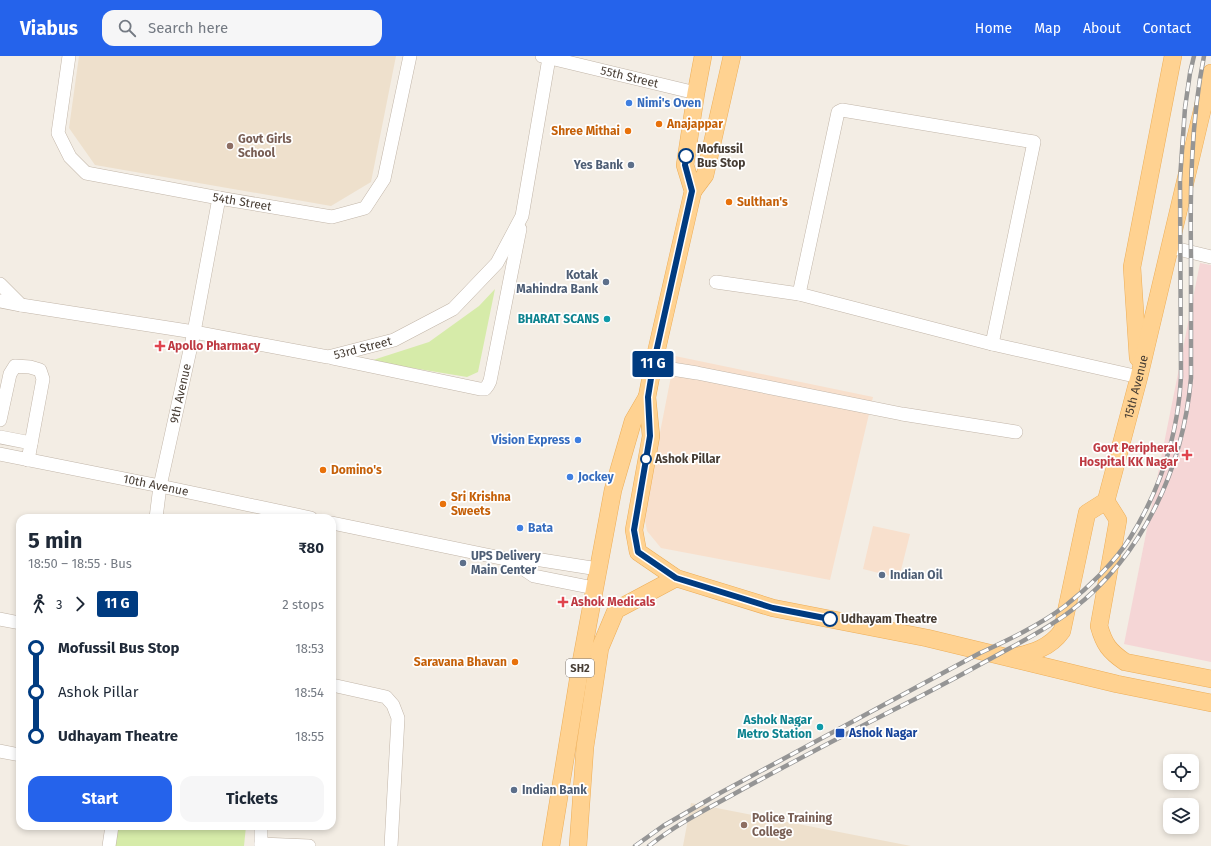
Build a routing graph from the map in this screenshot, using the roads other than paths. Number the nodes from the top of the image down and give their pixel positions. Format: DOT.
graph roads {
  1 [pos="69,56"];
  2 [pos="410,56"];
  3 [pos="703,56"];
  4 [pos="732,56"];
  5 [pos="1173,56"];
  6 [pos="544,57"];
  7 [pos="1211,73"];
  8 [pos="696,93"];
  9 [pos="1208,102"];
  10 [pos="692,191"];
  11 [pos="219,198"];
  12 [pos="522,216"];
  13 [pos="1170,247"];
  14 [pos="1211,257"];
  15 [pos="716,282"];
  16 [pos="0,284"];
  17 [pos="799,294"];
  18 [pos="0,301"];
  19 [pos="21,305"];
  20 [pos="194,332"];
  21 [pos="992,344"];
  22 [pos="328,357"];
  23 [pos="653,366"];
  24 [pos="1139,377"];
  25 [pos="648,397"];
  26 [pos="0,420"];
  27 [pos="1016,432"];
  28 [pos="0,437"];
  29 [pos="31,443"];
  30 [pos="0,454"];
  31 [pos="28,460"];
  32 [pos="160,486"];
  33 [pos="1106,501"];
  34 [pos="156,514"];
  35 [pos="292,514"];
  36 [pos="336,523"];
  37 [pos="510,560"];
  38 [pos="598,570"];
  39 [pos="676,578"];
  40 [pos="594,588"];
  41 [pos="0,620"];
  42 [pos="16,622"];
  43 [pos="1008,657"];
  44 [pos="1211,679"];
  45 [pos="336,686"];
  46 [pos="1211,703"];
  47 [pos="0,751"];
  48 [pos="16,754"];
  49 [pos="111,830"];
  50 [pos="261,830"];
  51 [pos="261,845"];
  52 [pos="109,846"];
  53 [pos="309,846"];
  54 [pos="391,846"];
  55 [pos="551,846"];
  56 [pos="578,846"];
  1 -- 11 [label="street, 54th Street"];
  2 -- 11 [label="street, 54th Street"];
  3 -- 8 [label="main road, SH2"];
  4 -- 10 [label="main road"];
  5 -- 24 [label="main road"];
  6 -- 8 [label="street, 55th Street"];
  6 -- 12 [label="street, 53rd Street"];
  7 -- 9 [label="main road, 15th Avenue"];
  8 -- 10 [label="main road, SH2"];
  9 -- 13 [label="main road, 15th Avenue"];
  10 -- 23 [label="main road, SH2"];
  11 -- 20 [label="street, 9th Avenue"];
  12 -- 22 [label="street, 53rd Street"];
  12 -- 22 [label="street"];
  13 -- 14 [label="street"];
  13 -- 24 [label="main road, 15th Avenue"];
  15 -- 17 [label="street"];
  16 -- 19 [label="street"];
  17 -- 21 [label="street"];
  17 -- 21 [label="street"];
  18 -- 19 [label="street, 53rd Street"];
  19 -- 20 [label="street, 53rd Street"];
  20 -- 22 [label="street, 53rd Street"];
  20 -- 32 [label="street, 9th Avenue"];
  21 -- 24 [label="street"];
  23 -- 25 [label="main road, SH2"];
  23 -- 27 [label="street"];
  24 -- 33 [label="main road, 15th Avenue"];
  25 -- 38 [label="main road, SH2"];
  25 -- 39 [label="main road, SH2"];
  26 -- 29 [label="street"];
  28 -- 29 [label="street"];
  29 -- 31 [label="street"];
  30 -- 31 [label="street, 10th Avenue"];
  31 -- 32 [label="street, 10th Avenue"];
  32 -- 34 [label="street, 9th Avenue"];
  32 -- 35 [label="street, 10th Avenue"];
  33 -- 43 [label="main road"];
  33 -- 44 [label="main road"];
  36 -- 37 [label="street"];
  37 -- 38 [label="street"];
  37 -- 40 [label="street"];
  38 -- 40 [label="main road, SH2"];
  39 -- 43 [label="main road"];
  39 -- 56 [label="main road, SH2"];
  40 -- 55 [label="main road, SH2"];
  41 -- 42 [label="street"];
  43 -- 46 [label="main road"];
  45 -- 54 [label="street"];
  47 -- 48 [label="street"];
  49 -- 52 [label="street"];
  50 -- 51 [label="street"];
  51 -- 53 [label="street"];
}
